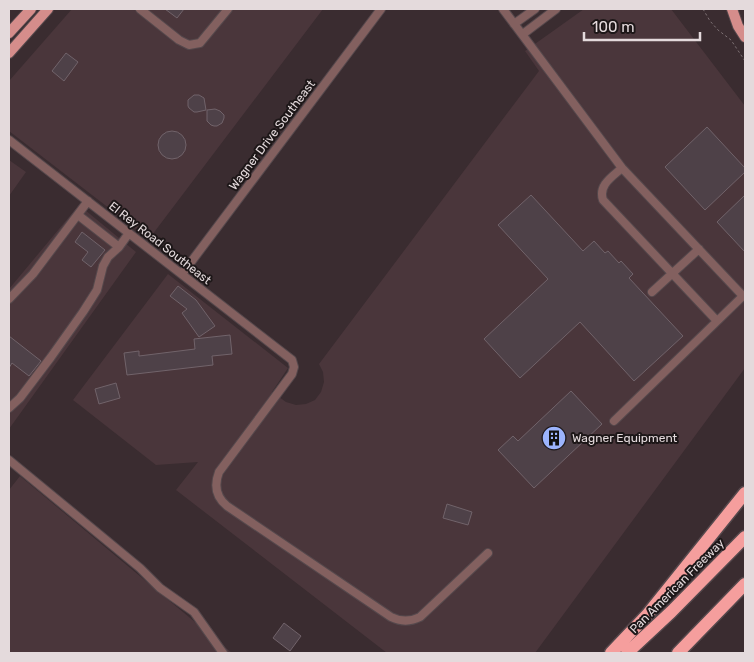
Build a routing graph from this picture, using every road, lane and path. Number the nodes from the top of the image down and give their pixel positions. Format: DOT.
graph roads {
  1 [pos="31,9"];
  2 [pos="48,9"];
  3 [pos="140,9"];
  4 [pos="228,9"];
  5 [pos="381,9"];
  6 [pos="503,9"];
  7 [pos="535,9"];
  8 [pos="556,9"];
  9 [pos="704,9"];
  10 [pos="733,9"];
  11 [pos="514,24"];
  12 [pos="745,25"];
  13 [pos="9,33"];
  14 [pos="522,34"];
  15 [pos="745,38"];
  16 [pos="9,52"];
  17 [pos="745,61"];
  18 [pos="9,140"];
  19 [pos="622,168"];
  20 [pos="88,201"];
  21 [pos="78,215"];
  22 [pos="129,233"];
  23 [pos="119,247"];
  24 [pos="698,249"];
  25 [pos="182,274"];
  26 [pos="672,274"];
  27 [pos="652,292"];
  28 [pos="9,299"];
  29 [pos="717,321"];
  30 [pos="9,408"];
  31 [pos="614,421"];
  32 [pos="9,460"];
  33 [pos="745,493"];
  34 [pos="745,537"];
  35 [pos="488,553"];
  36 [pos="745,584"];
  37 [pos="223,653"];
  38 [pos="611,653"];
  39 [pos="627,653"];
  40 [pos="678,653"];
  1 -- 13 [label="main road"];
  2 -- 16 [label="main road"];
  3 -- 4 [label="street"];
  5 -- 25 [label="street, Wagner Drive Southeast"];
  6 -- 11 [label="street"];
  7 -- 11 [label="street"];
  8 -- 14 [label="street"];
  9 -- 17 [label="path"];
  10 -- 12 [label="main road"];
  10 -- 15 [label="main road"];
  11 -- 14 [label="street"];
  14 -- 19 [label="street"];
  18 -- 20 [label="street, El Rey Road Southeast"];
  19 -- 24 [label="street"];
  19 -- 26 [label="street"];
  20 -- 21 [label="street"];
  20 -- 22 [label="street, El Rey Road Southeast"];
  21 -- 23 [label="street"];
  21 -- 28 [label="street"];
  22 -- 23 [label="street"];
  22 -- 25 [label="street, El Rey Road Southeast"];
  23 -- 30 [label="street"];
  24 -- 26 [label="street"];
  24 -- 29 [label="street"];
  25 -- 35 [label="street, El Rey Road Southeast"];
  26 -- 27 [label="street"];
  26 -- 29 [label="street"];
  29 -- 31 [label="street"];
  32 -- 37 [label="street"];
  33 -- 38 [label="highway"];
  34 -- 39 [label="highway, Pan American Freeway"];
  36 -- 40 [label="highway"];
}
